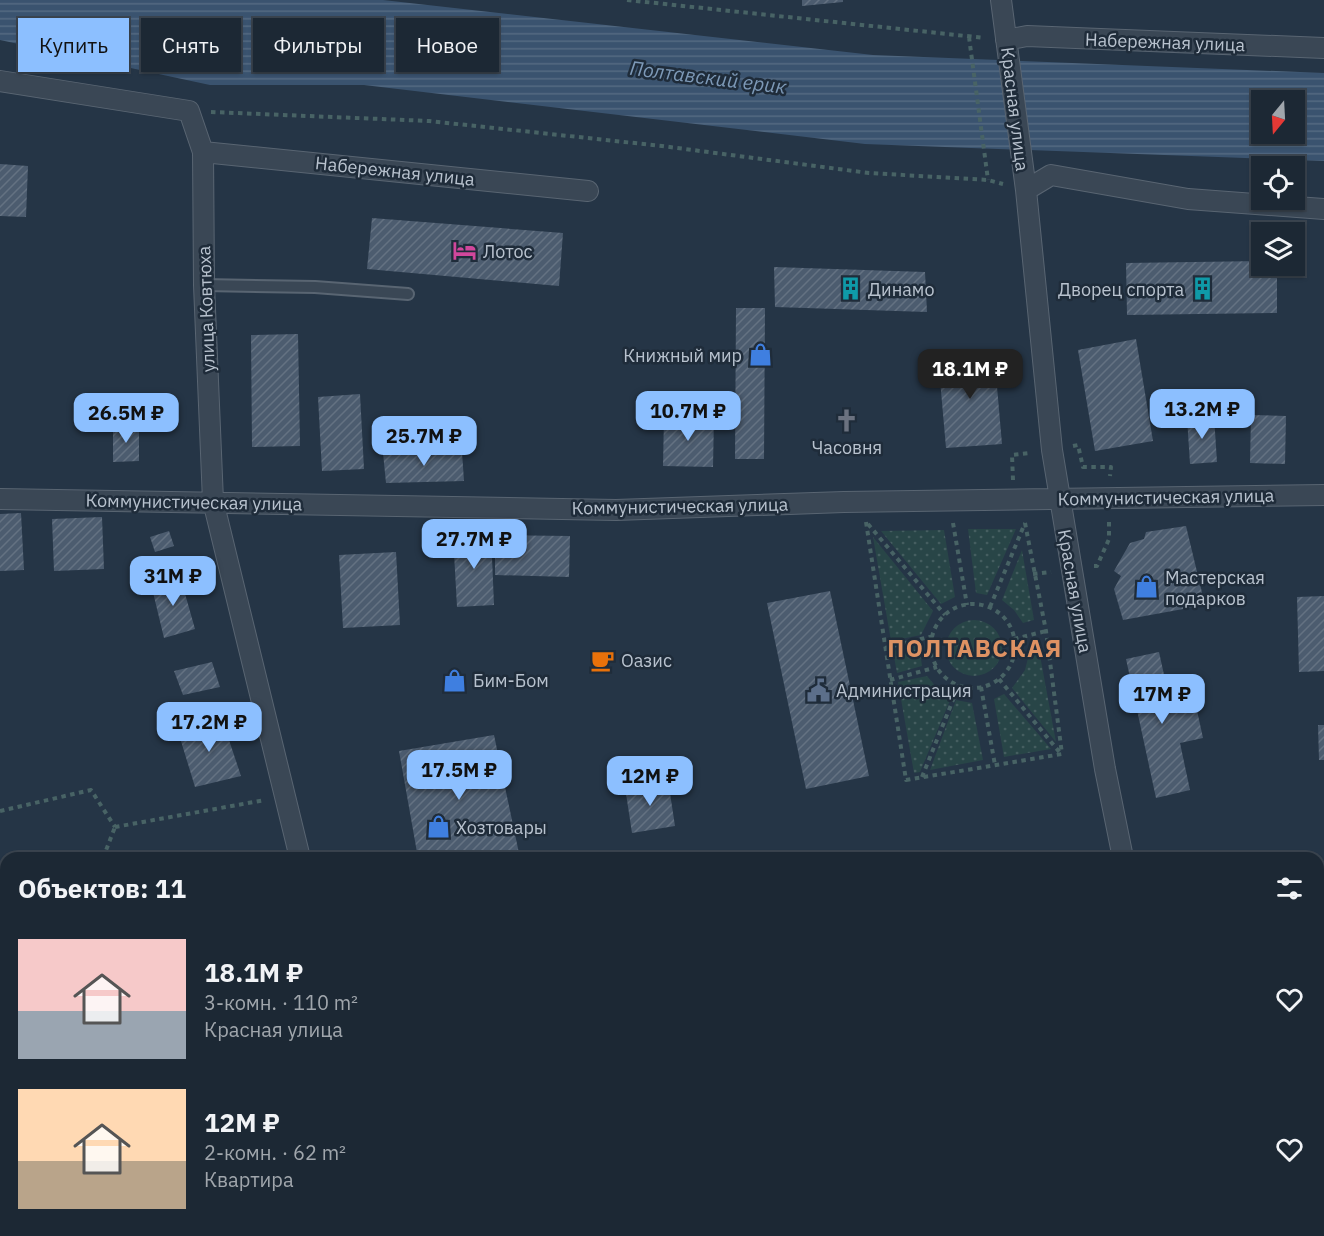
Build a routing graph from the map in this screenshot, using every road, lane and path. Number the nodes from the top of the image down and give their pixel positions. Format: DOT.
graph roads {
  1 [pos="627,0"];
  2 [pos="1000,0"];
  3 [pos="969,37"];
  4 [pos="1007,44"];
  5 [pos="1324,48"];
  6 [pos="0,81"];
  7 [pos="189,111"];
  8 [pos="203,152"];
  9 [pos="988,180"];
  10 [pos="1025,184"];
  11 [pos="588,191"];
  12 [pos="1324,209"];
  13 [pos="204,285"];
  14 [pos="408,294"];
  15 [pos="1324,495"];
  16 [pos="0,499"];
  17 [pos="1059,499"];
  18 [pos="213,501"];
  19 [pos="953,523"];
  20 [pos="967,605"];
  21 [pos="990,607"];
  22 [pos="945,615"];
  23 [pos="1046,631"];
  24 [pos="933,636"];
  25 [pos="1014,639"];
  26 [pos="885,648"];
  27 [pos="937,667"];
  28 [pos="999,679"];
  29 [pos="890,680"];
  30 [pos="959,685"];
  31 [pos="981,687"];
  32 [pos="1062,754"];
  33 [pos="995,765"];
  34 [pos="922,777"];
  35 [pos="286,797"];
  36 [pos="0,811"];
  37 [pos="115,827"];
  38 [pos="105,852"];
  39 [pos="299,852"];
  40 [pos="1122,852"];
  1 -- 3 [label="path"];
  2 -- 4 [label="street, Красная улица"];
  3 -- 4 [label="path"];
  3 -- 9 [label="path"];
  4 -- 5 [label="street, Набережная улица"];
  4 -- 10 [label="street, Красная улица"];
  6 -- 7 [label="street"];
  7 -- 8 [label="street, улица Ковтюха"];
  7 -- 9 [label="path"];
  8 -- 11 [label="street, Набережная улица"];
  8 -- 13 [label="street, улица Ковтюха"];
  9 -- 10 [label="path"];
  10 -- 12 [label="street"];
  10 -- 17 [label="street, Красная улица"];
  13 -- 14 [label="lane"];
  13 -- 18 [label="street, улица Ковтюха"];
  15 -- 17 [label="street, Коммунистическая улица"];
  16 -- 18 [label="street, Коммунистическая улица"];
  17 -- 18 [label="street, Коммунистическая улица"];
  17 -- 40 [label="street, Красная улица"];
  18 -- 35 [label="street, улица Ковтюха"];
  19 -- 20 [label="path"];
  20 -- 21 [label="path"];
  20 -- 22 [label="path"];
  21 -- 23 [label="path"];
  21 -- 25 [label="path"];
  22 -- 24 [label="path"];
  22 -- 26 [label="path"];
  23 -- 25 [label="path"];
  23 -- 32 [label="path"];
  24 -- 26 [label="path"];
  24 -- 27 [label="path"];
  25 -- 28 [label="path"];
  26 -- 29 [label="path"];
  27 -- 29 [label="path"];
  27 -- 30 [label="path"];
  28 -- 31 [label="path"];
  28 -- 32 [label="path"];
  29 -- 34 [label="path"];
  30 -- 31 [label="path"];
  30 -- 34 [label="path"];
  31 -- 33 [label="path"];
  32 -- 33 [label="path"];
  33 -- 34 [label="path"];
  35 -- 37 [label="path"];
  35 -- 39 [label="street, улица Ковтюха"];
  36 -- 37 [label="path"];
  37 -- 38 [label="path"];
}
